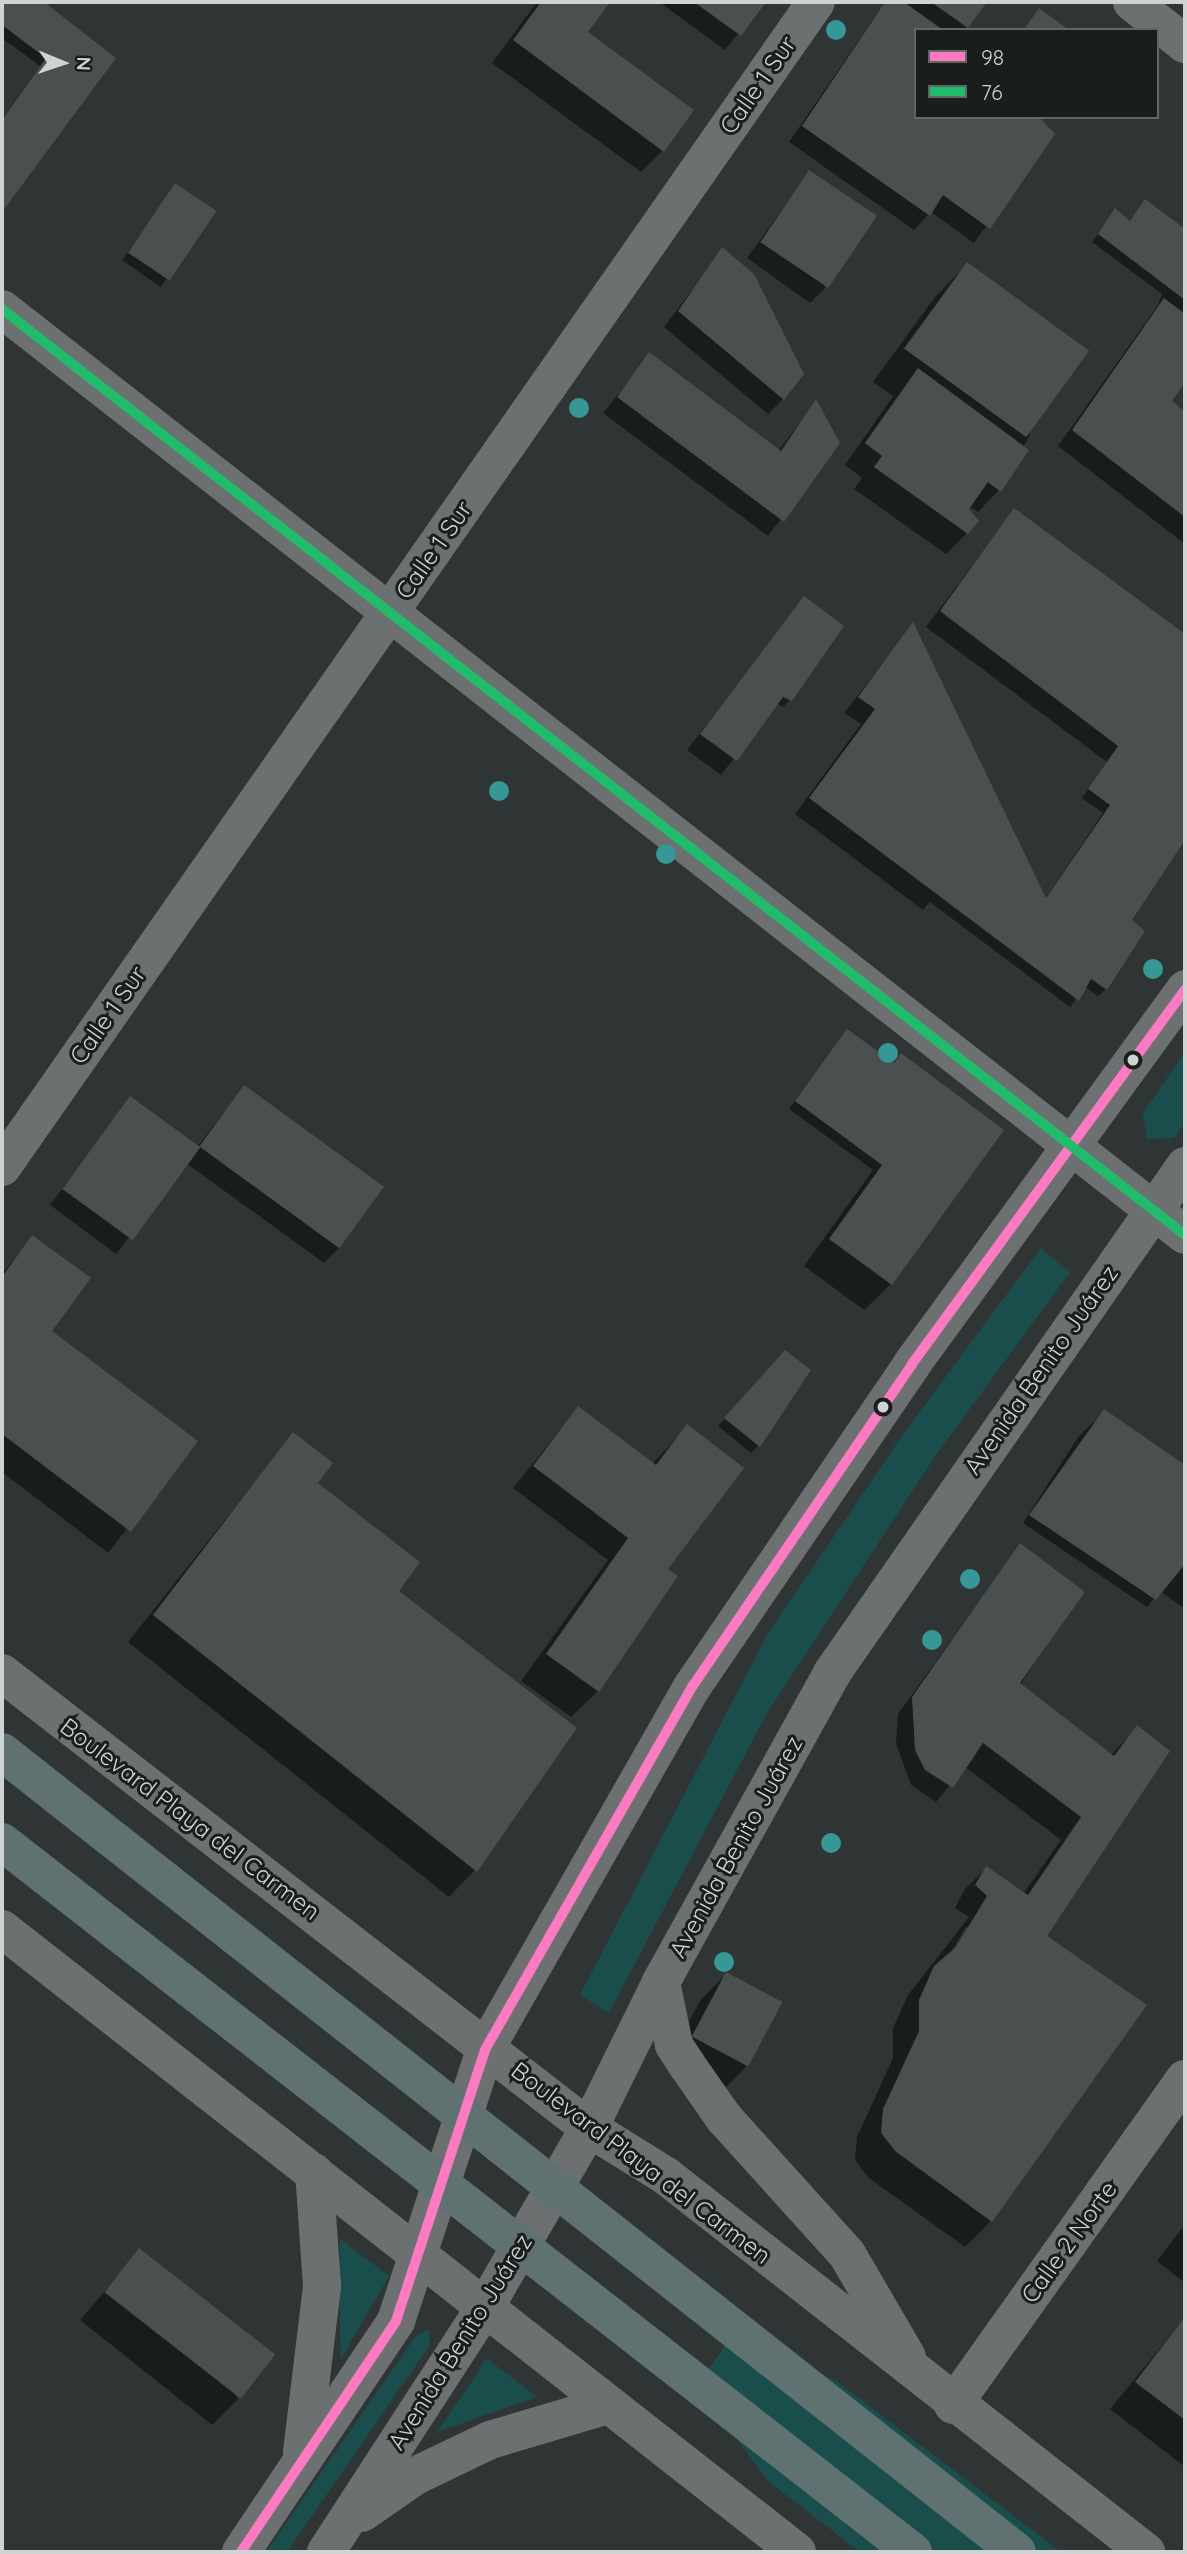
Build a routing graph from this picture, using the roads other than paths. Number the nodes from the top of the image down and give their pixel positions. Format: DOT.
graph roads {
  1 [pos="816,2"];
  2 [pos="1132,2"];
  3 [pos="1185,44"];
  4 [pos="2,309"];
  5 [pos="389,615"];
  6 [pos="1185,989"];
  7 [pos="1072,1147"];
  8 [pos="1185,1166"];
  9 [pos="2,1167"];
  10 [pos="1154,1211"];
  11 [pos="1185,1235"];
  12 [pos="2,1673"];
  13 [pos="2,1752"];
  14 [pos="2,1842"];
  15 [pos="2,1928"];
  16 [pos="661,1982"];
  17 [pos="486,2048"];
  18 [pos="1185,2079"];
  19 [pos="589,2128"];
  20 [pos="314,2172"];
  21 [pos="417,2255"];
  22 [pos="484,2309"];
  23 [pos="919,2377"];
  24 [pos="953,2404"];
  25 [pos="608,2405"];
  26 [pos="300,2465"];
  27 [pos="335,2539"];
  28 [pos="241,2552"];
  29 [pos="797,2552"];
  30 [pos="913,2552"];
  31 [pos="1017,2552"];
  32 [pos="1146,2552"];
  1 -- 5 [label="main road, Calle 1 Sur"];
  2 -- 3 [label="main road"];
  4 -- 5 [label="main road"];
  5 -- 7 [label="main road"];
  5 -- 9 [label="main road, Calle 1 Sur"];
  6 -- 7 [label="main road"];
  7 -- 10 [label="main road"];
  7 -- 17 [label="main road"];
  8 -- 10 [label="main road, Avenida Benito Juárez"];
  10 -- 11 [label="main road"];
  10 -- 16 [label="main road, Avenida Benito Juárez"];
  12 -- 17 [label="main road, Boulevard Playa del Carmen"];
  13 -- 31 [label="highway"];
  14 -- 30 [label="highway"];
  15 -- 20 [label="main road"];
  16 -- 19 [label="main road, Avenida Benito Juárez"];
  16 -- 23 [label="main road"];
  17 -- 19 [label="main road, Boulevard Playa del Carmen"];
  17 -- 21 [label="main road"];
  18 -- 24 [label="main road, Calle 2 Norte"];
  19 -- 22 [label="main road, Avenida Benito Juárez"];
  19 -- 23 [label="main road, Boulevard Playa del Carmen"];
  20 -- 21 [label="main road"];
  20 -- 26 [label="main road"];
  21 -- 22 [label="main road"];
  21 -- 26 [label="main road"];
  22 -- 25 [label="main road"];
  22 -- 27 [label="main road, Avenida Benito Juárez"];
  23 -- 24 [label="main road, Boulevard Playa del Carmen"];
  24 -- 32 [label="main road, Boulevard Playa del Carmen"];
  25 -- 27 [label="main road"];
  25 -- 29 [label="main road"];
  26 -- 28 [label="main road"];
}
